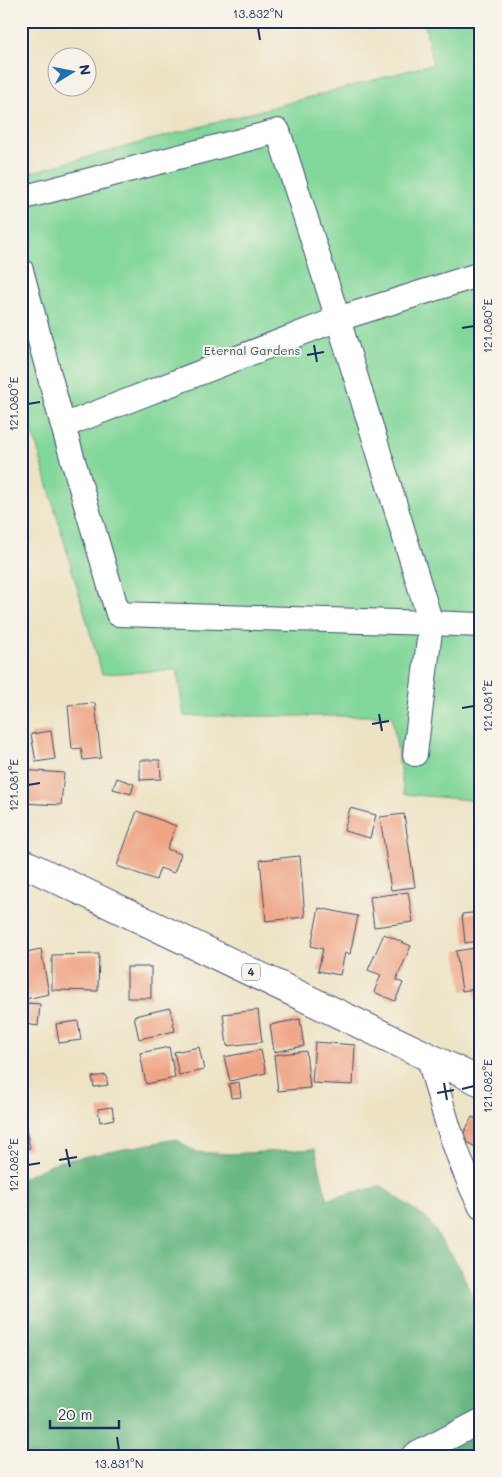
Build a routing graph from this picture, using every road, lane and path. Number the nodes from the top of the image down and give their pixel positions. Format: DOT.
graph roads {
  1 [pos="21,198"];
  2 [pos="21,270"];
  3 [pos="481,274"];
  4 [pos="338,319"];
  5 [pos="63,426"];
  6 [pos="431,623"];
  7 [pos="481,625"];
  8 [pos="415,754"];
  9 [pos="21,862"];
  10 [pos="429,1058"];
  11 [pos="481,1082"];
  12 [pos="481,1207"];
  13 [pos="481,1421"];
  14 [pos="413,1456"];
  1 -- 4 [label="street"];
  2 -- 5 [label="street"];
  3 -- 4 [label="street"];
  4 -- 5 [label="street"];
  4 -- 6 [label="street"];
  5 -- 6 [label="street"];
  6 -- 7 [label="street"];
  6 -- 8 [label="street"];
  9 -- 10 [label="highway, 4"];
  10 -- 11 [label="highway, 4"];
  10 -- 12 [label="street"];
  13 -- 14 [label="street"];
}
